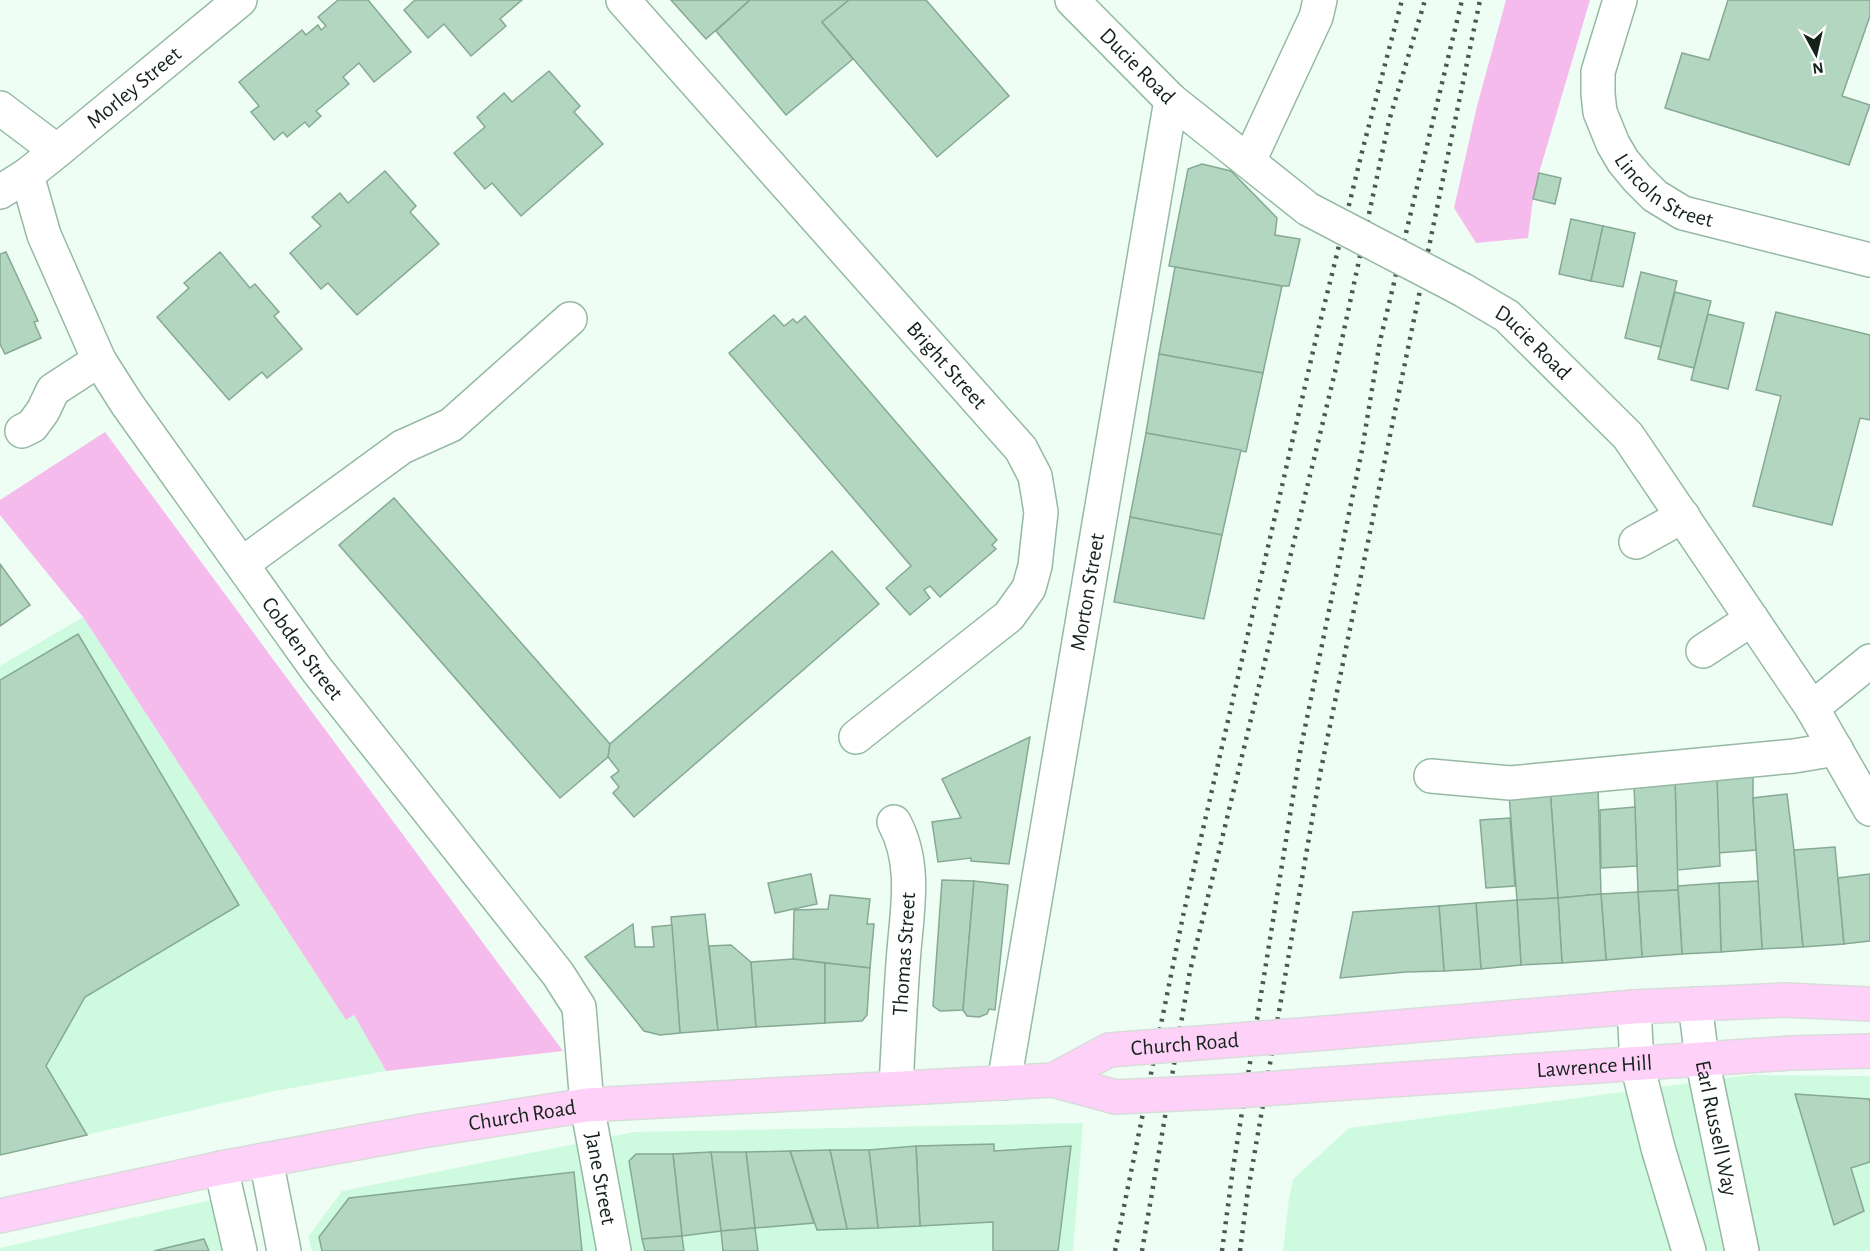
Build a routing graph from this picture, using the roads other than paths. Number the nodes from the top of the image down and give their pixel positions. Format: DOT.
graph roads {
  1 [pos="240,0"];
  2 [pos="623,0"];
  3 [pos="1072,0"];
  4 [pos="1320,0"];
  5 [pos="1620,0"];
  6 [pos="1172,100"];
  7 [pos="0,108"];
  8 [pos="57,151"];
  9 [pos="1249,160"];
  10 [pos="27,175"];
  11 [pos="0,192"];
  12 [pos="1870,260"];
  13 [pos="570,319"];
  14 [pos="99,360"];
  15 [pos="22,431"];
  16 [pos="1683,516"];
  17 [pos="1636,542"];
  18 [pos="242,564"];
  19 [pos="1752,619"];
  20 [pos="1702,651"];
  21 [pos="1870,661"];
  22 [pos="1812,708"];
  23 [pos="856,737"];
  24 [pos="1836,749"];
  25 [pos="1431,776"];
  26 [pos="1870,809"];
  27 [pos="894,822"];
  28 [pos="1695,1004"];
  29 [pos="1870,1004"];
  30 [pos="1634,1007"];
  31 [pos="1870,1051"];
  32 [pos="1702,1059"];
  33 [pos="1637,1064"];
  34 [pos="1053,1080"];
  35 [pos="1004,1083"];
  36 [pos="1317,1085"];
  37 [pos="896,1088"];
  38 [pos="586,1105"];
  39 [pos="266,1160"];
  40 [pos="221,1168"];
  41 [pos="0,1216"];
  42 [pos="240,1251"];
  43 [pos="284,1251"];
  44 [pos="614,1251"];
  45 [pos="1689,1251"];
  46 [pos="1742,1251"];
  1 -- 8 [label="street, Morley Street"];
  2 -- 23 [label="street, Bright Street"];
  3 -- 6 [label="street, Ducie Road"];
  4 -- 9 [label="street"];
  5 -- 12 [label="street, Lincoln Street"];
  6 -- 9 [label="street, Ducie Road"];
  6 -- 35 [label="street, Morton Street"];
  7 -- 8 [label="street"];
  8 -- 10 [label="street, Morley Street"];
  9 -- 16 [label="street, Ducie Road, bridge"];
  10 -- 11 [label="street, Morley Street"];
  10 -- 14 [label="street, Cobden Street"];
  13 -- 18 [label="street"];
  14 -- 15 [label="street"];
  14 -- 18 [label="street, Cobden Street"];
  16 -- 17 [label="street"];
  16 -- 19 [label="street, Ducie Road"];
  18 -- 38 [label="street, Cobden Street"];
  19 -- 20 [label="street"];
  19 -- 22 [label="street, Ducie Road"];
  21 -- 22 [label="street"];
  22 -- 24 [label="street, Ducie Road"];
  24 -- 25 [label="street"];
  24 -- 26 [label="street, Ducie Road"];
  27 -- 37 [label="street, Thomas Street"];
  28 -- 29 [label="main road"];
  28 -- 30 [label="main road"];
  28 -- 32 [label="street, Earl Russell Way"];
  30 -- 33 [label="street"];
  30 -- 34 [label="main road, Church Road, bridge"];
  31 -- 32 [label="main road, Lawrence Hill"];
  32 -- 33 [label="main road, Lawrence Hill"];
  32 -- 46 [label="street, Earl Russell Way"];
  33 -- 36 [label="main road, Lawrence Hill"];
  33 -- 45 [label="street"];
  34 -- 35 [label="main road, Church Road"];
  34 -- 36 [label="main road, Church Road, bridge"];
  35 -- 37 [label="main road, Church Road"];
  37 -- 38 [label="main road, Church Road"];
  38 -- 39 [label="main road, Church Road"];
  38 -- 44 [label="street, Jane Street"];
  39 -- 40 [label="main road, Church Road"];
  39 -- 43 [label="street"];
  40 -- 41 [label="main road, Church Road"];
  40 -- 42 [label="street"];
}
